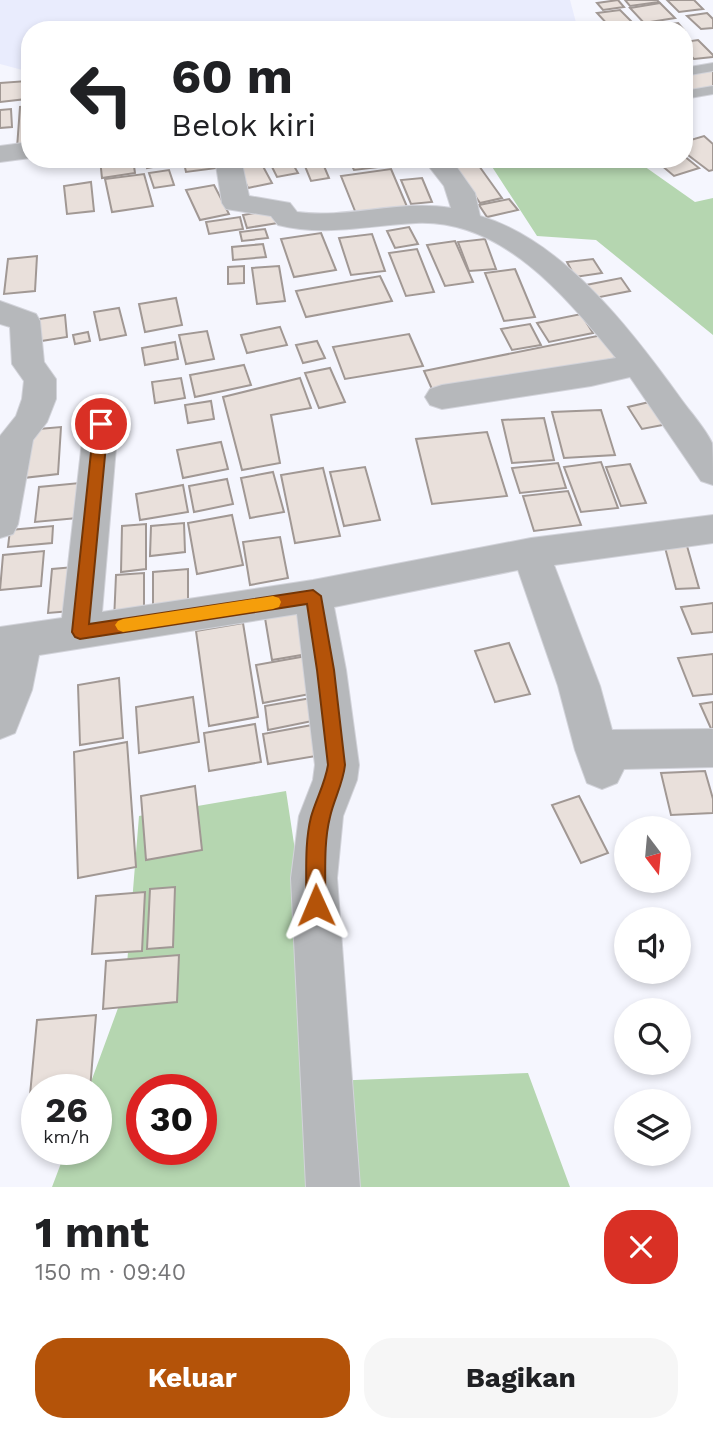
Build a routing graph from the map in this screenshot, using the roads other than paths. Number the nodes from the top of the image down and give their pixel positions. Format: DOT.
graph roads {
  1 [pos="713,67"];
  2 [pos="693,70"];
  3 [pos="713,90"];
  4 [pos="693,93"];
  5 [pos="21,151"];
  6 [pos="0,154"];
  7 [pos="230,168"];
  8 [pos="444,168"];
  9 [pos="466,219"];
  10 [pos="0,311"];
  11 [pos="639,364"];
  12 [pos="442,397"];
  13 [pos="101,424"];
  14 [pos="713,472"];
  15 [pos="0,524"];
  16 [pos="713,529"];
  17 [pos="531,553"];
  18 [pos="313,596"];
  19 [pos="80,632"];
  20 [pos="11,643"];
  21 [pos="0,720"];
  22 [pos="713,748"];
  23 [pos="333,1187"];
  1 -- 2 [label="lane"];
  3 -- 4 [label="lane"];
  5 -- 6 [label="street"];
  7 -- 9 [label="street"];
  8 -- 9 [label="street"];
  9 -- 11 [label="street"];
  10 -- 15 [label="street"];
  11 -- 12 [label="street"];
  11 -- 14 [label="street"];
  13 -- 19 [label="street"];
  16 -- 17 [label="street"];
  17 -- 18 [label="street"];
  17 -- 22 [label="street"];
  18 -- 19 [label="street"];
  18 -- 23 [label="street"];
  19 -- 20 [label="street"];
  20 -- 21 [label="street"];
}
